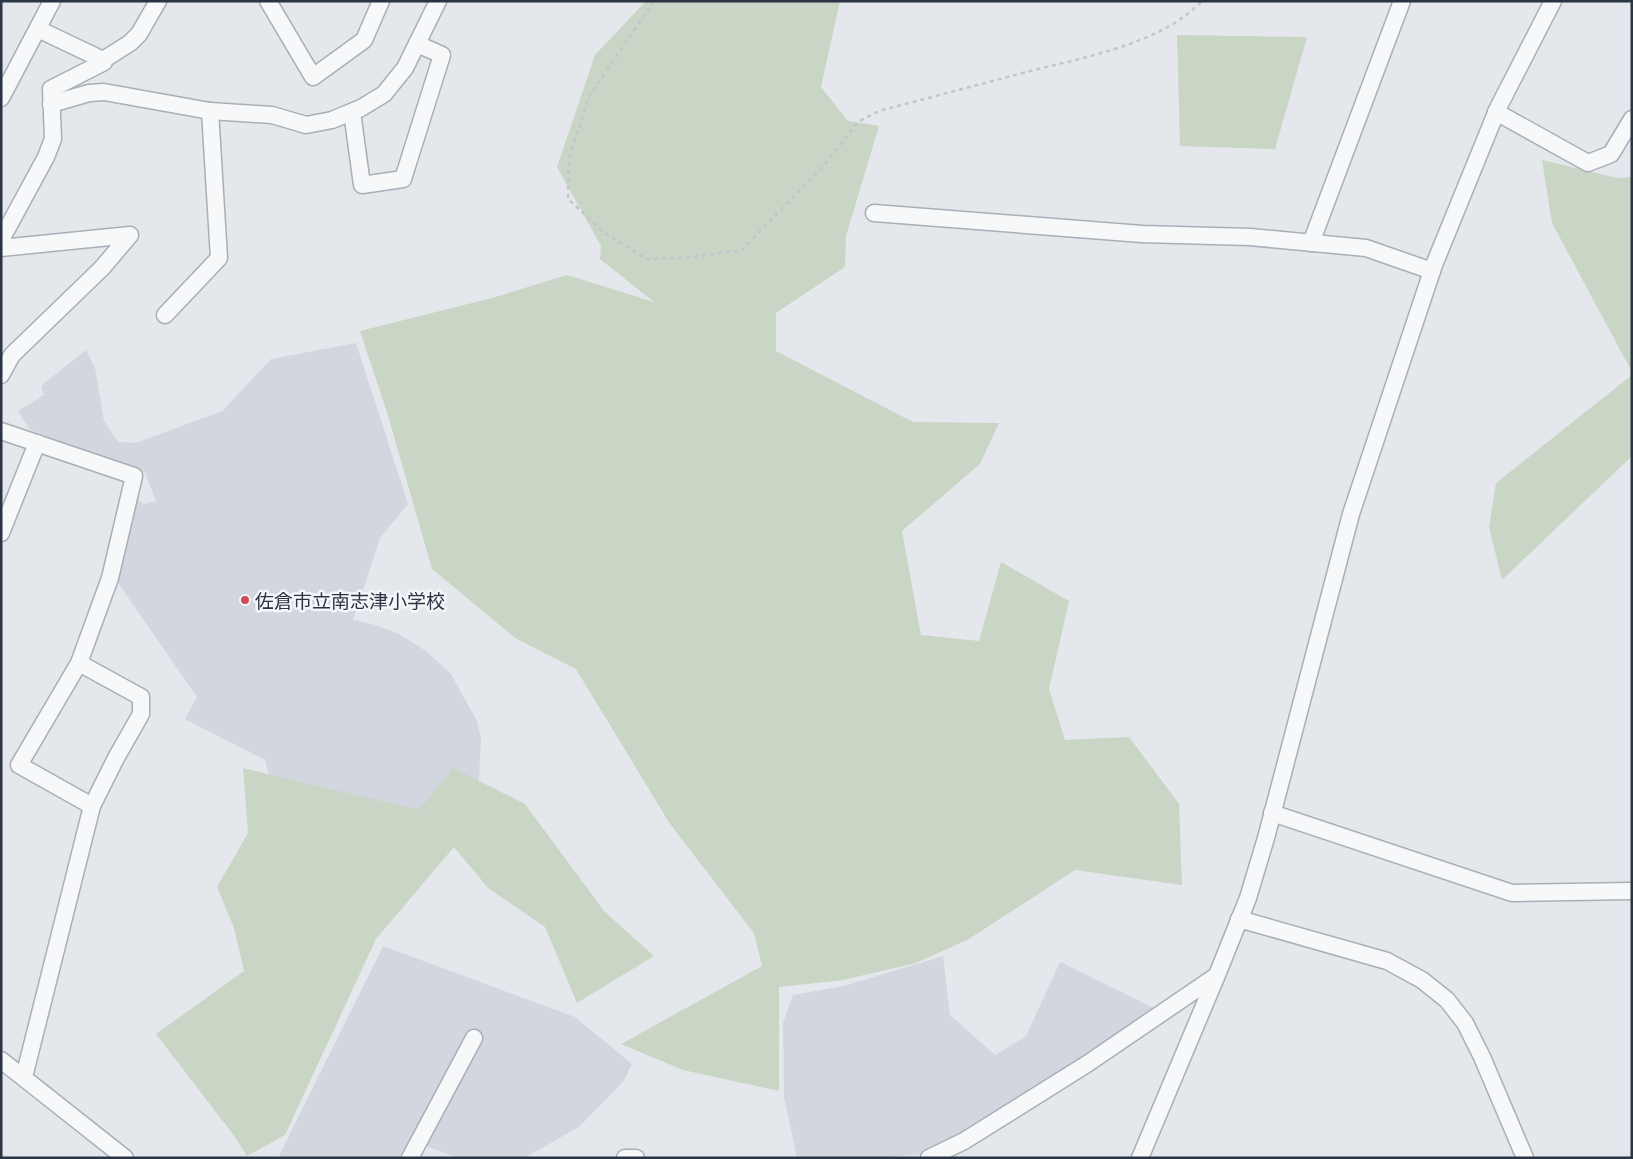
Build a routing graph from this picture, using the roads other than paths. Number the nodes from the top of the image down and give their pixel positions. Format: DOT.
graph roads {
  1 [pos="52,1"];
  2 [pos="268,1"];
  3 [pos="381,1"];
  4 [pos="438,1"];
  5 [pos="1402,1"];
  6 [pos="1554,1"];
  7 [pos="153,3"];
  8 [pos="38,29"];
  9 [pos="417,44"];
  10 [pos="103,60"];
  11 [pos="1,98"];
  12 [pos="51,104"];
  13 [pos="210,111"];
  14 [pos="352,112"];
  15 [pos="1496,112"];
  16 [pos="1632,118"];
  17 [pos="874,213"];
  18 [pos="1,240"];
  19 [pos="1311,243"];
  20 [pos="1,248"];
  21 [pos="1432,271"];
  22 [pos="165,315"];
  23 [pos="6,352"];
  24 [pos="1,375"];
  25 [pos="1,431"];
  26 [pos="37,443"];
  27 [pos="1,533"];
  28 [pos="79,663"];
  29 [pos="92,806"];
  30 [pos="1272,814"];
  31 [pos="1632,892"];
  32 [pos="1239,919"];
  33 [pos="1217,975"];
  34 [pos="474,1038"];
  35 [pos="1,1060"];
  36 [pos="24,1077"];
  37 [pos="125,1158"];
  38 [pos="410,1158"];
  39 [pos="625,1158"];
  40 [pos="636,1158"];
  41 [pos="929,1158"];
  42 [pos="1140,1158"];
  43 [pos="1525,1158"];
  1 -- 8 [label="street"];
  2 -- 3 [label="street"];
  4 -- 9 [label="street"];
  5 -- 19 [label="street"];
  6 -- 15 [label="street"];
  7 -- 10 [label="street"];
  8 -- 10 [label="street"];
  8 -- 11 [label="street"];
  9 -- 14 [label="street"];
  9 -- 14 [label="street"];
  10 -- 12 [label="street"];
  12 -- 13 [label="street"];
  12 -- 18 [label="street"];
  13 -- 14 [label="street"];
  13 -- 22 [label="street"];
  15 -- 16 [label="street"];
  15 -- 21 [label="street"];
  17 -- 19 [label="street"];
  19 -- 21 [label="street"];
  20 -- 23 [label="street"];
  21 -- 30 [label="street"];
  23 -- 24 [label="street"];
  25 -- 26 [label="street"];
  26 -- 27 [label="street"];
  26 -- 28 [label="street"];
  28 -- 29 [label="street"];
  28 -- 29 [label="street"];
  29 -- 36 [label="street"];
  30 -- 31 [label="street"];
  30 -- 32 [label="street"];
  32 -- 33 [label="street"];
  32 -- 43 [label="street"];
  33 -- 41 [label="street"];
  33 -- 42 [label="street"];
  34 -- 38 [label="street"];
  35 -- 36 [label="street"];
  36 -- 37 [label="street"];
  39 -- 40 [label="street"];
}
